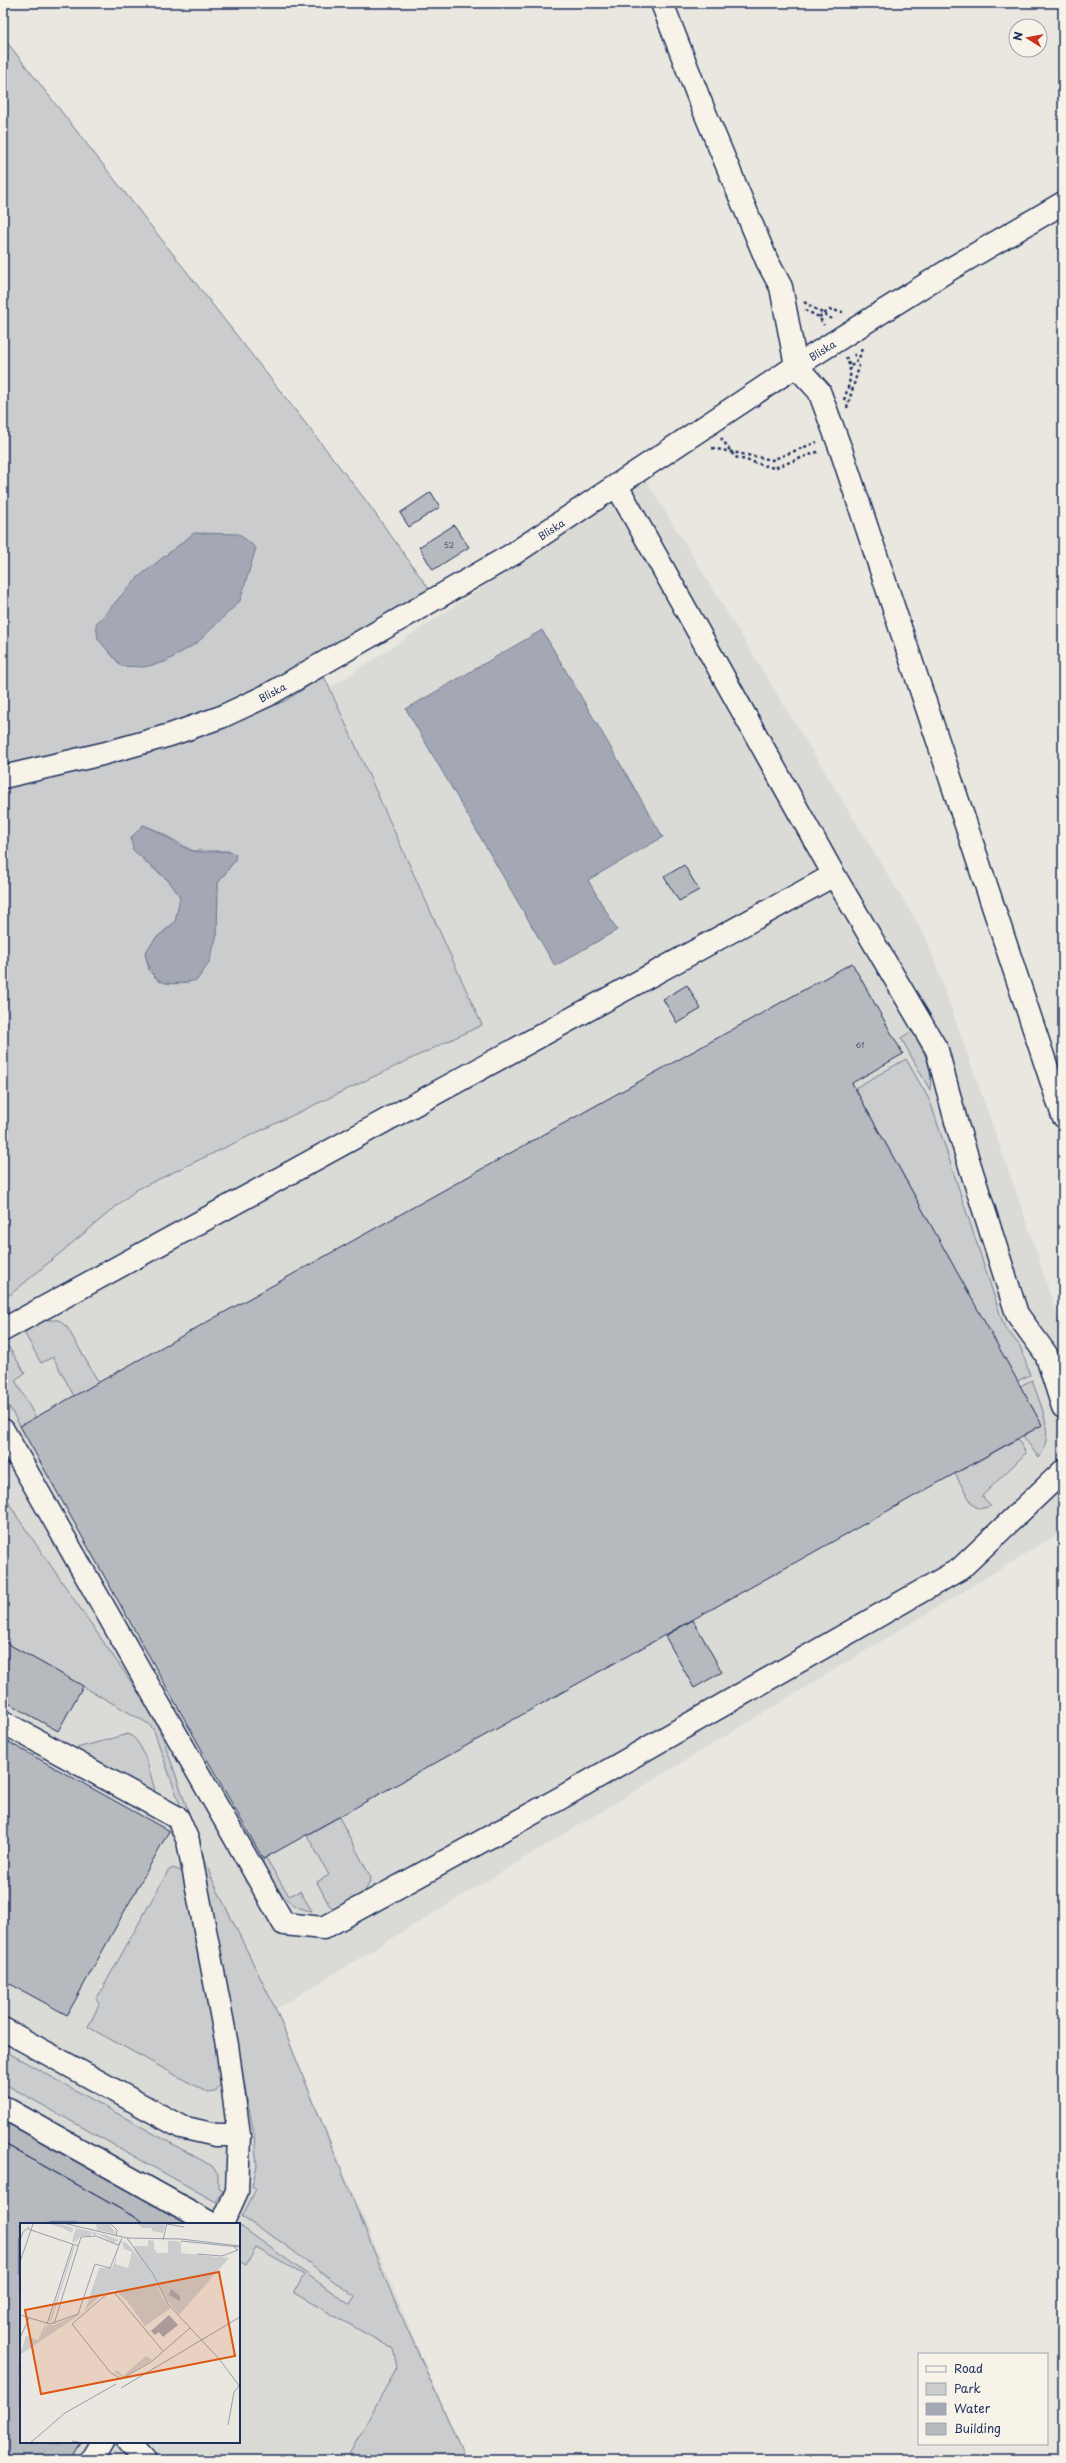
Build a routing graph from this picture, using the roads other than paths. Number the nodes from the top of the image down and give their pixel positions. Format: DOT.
graph roads {
  1 [pos="662,3"];
  2 [pos="1063,203"];
  3 [pos="796,366"];
  4 [pos="618,486"];
  5 [pos="3,777"];
  6 [pos="834,875"];
  7 [pos="1063,1116"];
  8 [pos="3,1330"];
  9 [pos="1063,1407"];
  10 [pos="3,1430"];
  11 [pos="1063,1471"];
  12 [pos="3,1722"];
  13 [pos="3,2029"];
  14 [pos="3,2107"];
  15 [pos="239,2135"];
  16 [pos="210,2223"];
  17 [pos="222,2223"];
  18 [pos="101,2443"];
  19 [pos="129,2443"];
  20 [pos="91,2460"];
  21 [pos="144,2460"];
  1 -- 3 [label="street"];
  2 -- 3 [label="street, Bliska"];
  3 -- 4 [label="street, Bliska"];
  3 -- 7 [label="street"];
  4 -- 5 [label="street, Bliska"];
  4 -- 6 [label="street"];
  6 -- 8 [label="street"];
  6 -- 9 [label="street"];
  10 -- 11 [label="street"];
  12 -- 15 [label="street"];
  13 -- 15 [label="street"];
  14 -- 16 [label="street"];
  15 -- 17 [label="street"];
  18 -- 20 [label="street"];
  19 -- 21 [label="street"];
}
